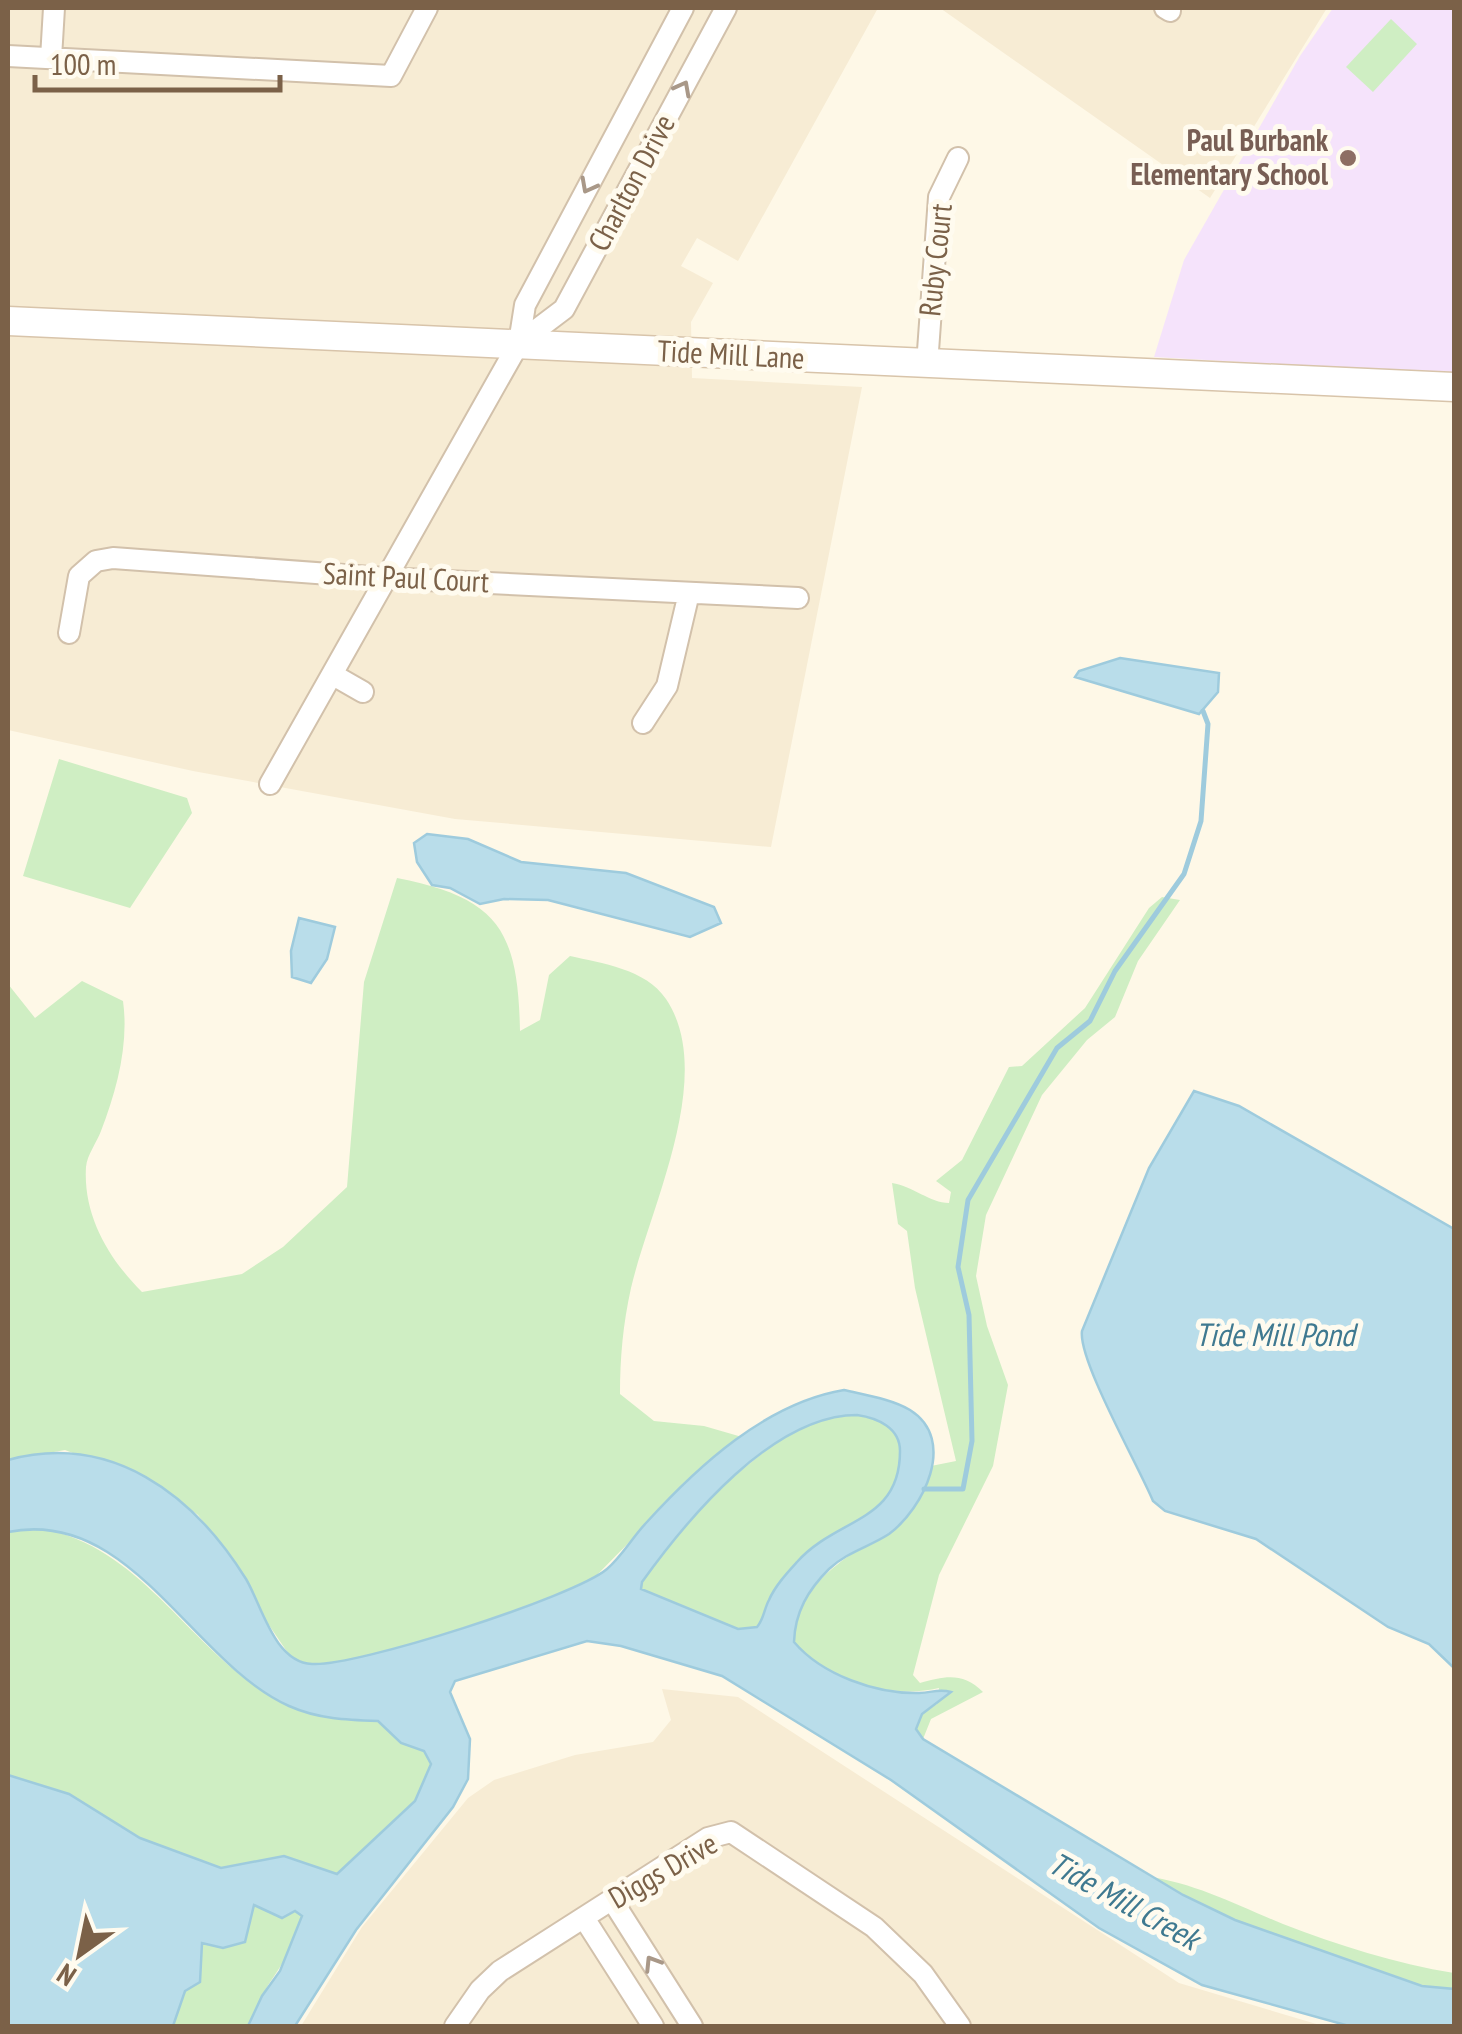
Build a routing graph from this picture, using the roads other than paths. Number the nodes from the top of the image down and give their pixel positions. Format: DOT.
graph roads {
  1 [pos="54,8"];
  2 [pos="427,8"];
  3 [pos="683,8"];
  4 [pos="726,8"];
  5 [pos="8,56"];
  6 [pos="51,58"];
  7 [pos="958,158"];
  8 [pos="8,321"];
  9 [pos="519,343"];
  10 [pos="926,365"];
  11 [pos="1454,387"];
  12 [pos="384,578"];
  13 [pos="689,592"];
  14 [pos="798,598"];
  15 [pos="69,633"];
  16 [pos="335,676"];
  17 [pos="363,692"];
  18 [pos="642,723"];
  19 [pos="270,784"];
  20 [pos="612,1900"];
  21 [pos="584,1918"];
  22 [pos="456,2026"];
  23 [pos="653,2026"];
  24 [pos="692,2026"];
  25 [pos="960,2026"];
  1 -- 6 [label="street"];
  2 -- 6 [label="street"];
  3 -- 9 [label="street, Charlton Drive, one-way"];
  9 -- 4 [label="street, Charlton Drive, one-way"];
  5 -- 6 [label="street"];
  7 -- 10 [label="street, Ruby Court"];
  8 -- 9 [label="street, Tide Mill Lane"];
  9 -- 10 [label="street, Tide Mill Lane"];
  9 -- 12 [label="street, Charlton Drive"];
  10 -- 11 [label="street, Tide Mill Lane"];
  12 -- 13 [label="street, Saint Paul Court"];
  12 -- 15 [label="street, Saint Paul Court"];
  12 -- 16 [label="street, Charlton Drive"];
  13 -- 14 [label="street, Saint Paul Court"];
  13 -- 18 [label="street"];
  16 -- 17 [label="street"];
  16 -- 19 [label="street, Charlton Drive"];
  20 -- 21 [label="street, Diggs Drive"];
  24 -- 20 [label="street, one-way"];
  20 -- 25 [label="street, Diggs Drive"];
  21 -- 22 [label="street, Diggs Drive"];
  21 -- 23 [label="street"];
}
